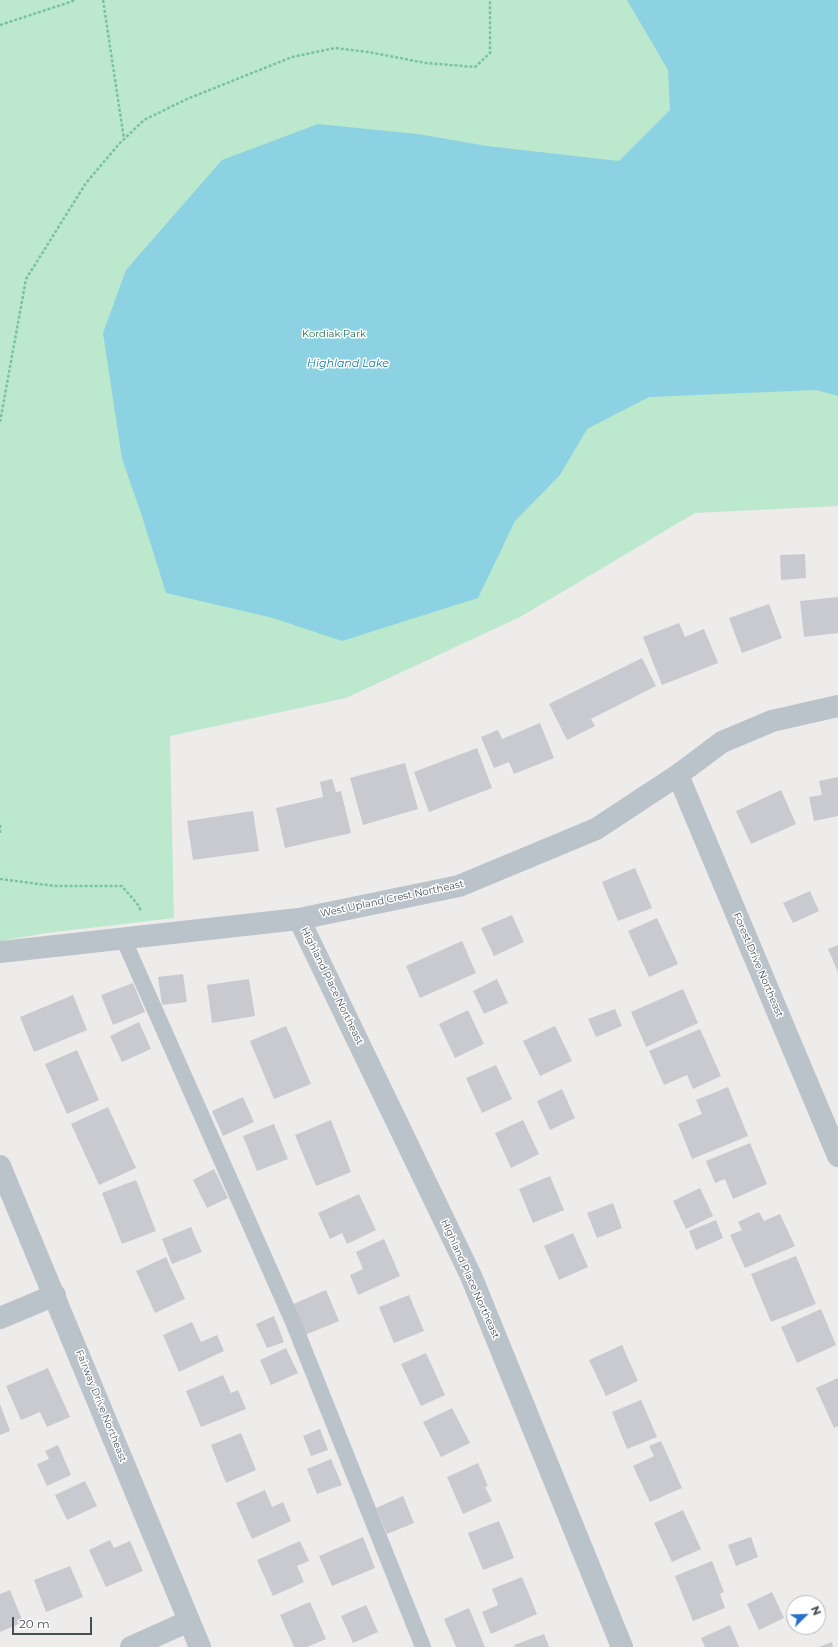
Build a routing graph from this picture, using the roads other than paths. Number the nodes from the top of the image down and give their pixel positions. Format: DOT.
graph roads {
  1 [pos="838,706"];
  2 [pos="678,775"];
  3 [pos="299,919"];
  4 [pos="123,938"];
  5 [pos="0,952"];
  6 [pos="838,1156"];
  7 [pos="0,1166"];
  8 [pos="55,1295"];
  9 [pos="0,1318"];
  10 [pos="189,1621"];
  11 [pos="131,1647"];
  12 [pos="200,1647"];
  13 [pos="423,1647"];
  14 [pos="622,1647"];
  1 -- 2 [label="street, West Upland Crest Northeast"];
  2 -- 3 [label="street, West Upland Crest Northeast"];
  2 -- 6 [label="street, Forest Drive Northeast"];
  3 -- 4 [label="street, West Upland Crest Northeast"];
  3 -- 14 [label="street, Highland Place Northeast"];
  4 -- 5 [label="street, West Upland Crest Northeast"];
  4 -- 13 [label="lane"];
  7 -- 8 [label="street, Fairway Drive Northeast"];
  8 -- 9 [label="street"];
  8 -- 10 [label="street, Fairway Drive Northeast"];
  10 -- 11 [label="street"];
  10 -- 12 [label="street, Fairway Drive Northeast"];
}
